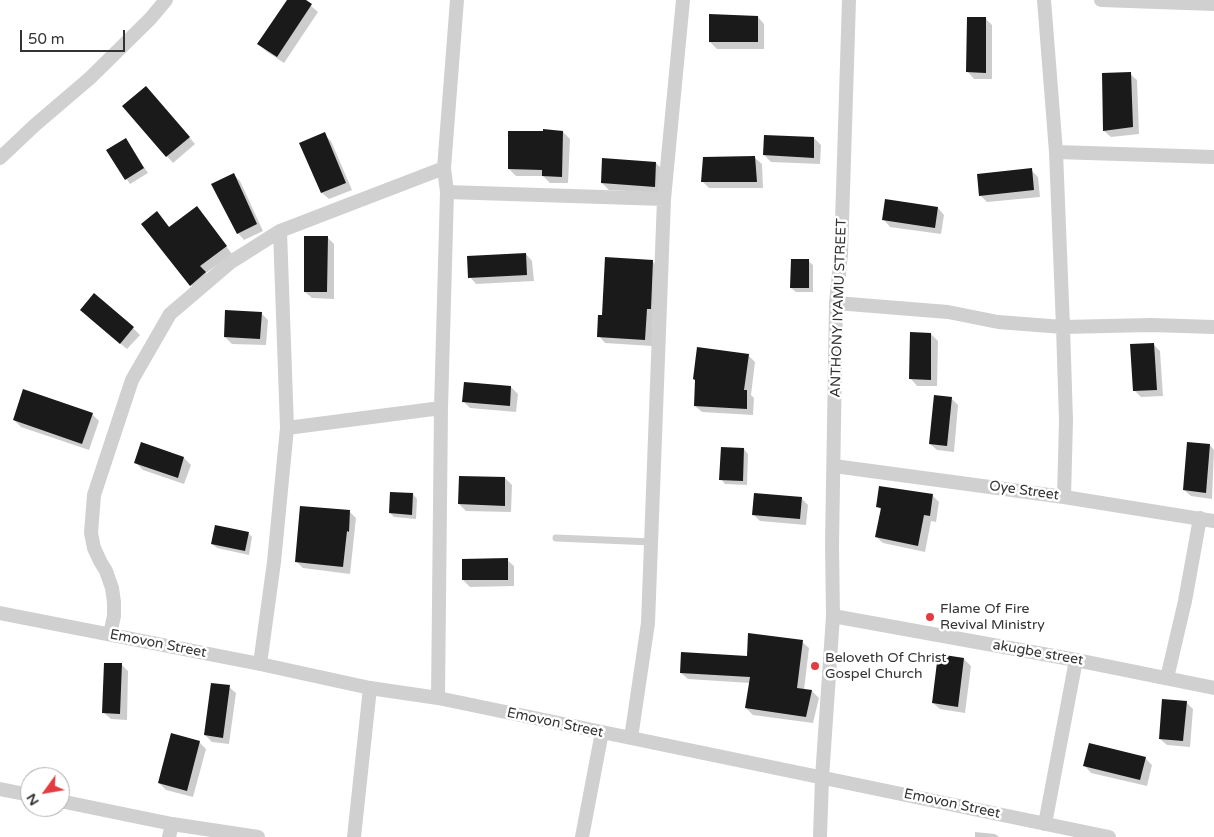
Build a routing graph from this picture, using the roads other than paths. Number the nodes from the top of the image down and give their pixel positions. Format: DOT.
graph roads {
  1 [pos="166,0"];
  2 [pos="457,0"];
  3 [pos="683,0"];
  4 [pos="849,0"];
  5 [pos="1044,0"];
  6 [pos="1101,0"];
  7 [pos="1212,2"];
  8 [pos="1056,152"];
  9 [pos="1214,157"];
  10 [pos="0,158"];
  11 [pos="444,168"];
  12 [pos="447,192"];
  13 [pos="664,199"];
  14 [pos="280,231"];
  15 [pos="836,303"];
  16 [pos="1063,327"];
  17 [pos="1214,327"];
  18 [pos="441,408"];
  19 [pos="287,428"];
  20 [pos="834,466"];
  21 [pos="1064,497"];
  22 [pos="1207,520"];
  23 [pos="556,538"];
  24 [pos="652,542"];
  25 [pos="0,613"];
  26 [pos="833,616"];
  27 [pos="110,634"];
  28 [pos="1076,660"];
  29 [pos="260,664"];
  30 [pos="1167,678"];
  31 [pos="370,688"];
  32 [pos="1214,688"];
  33 [pos="438,698"];
  34 [pos="602,732"];
  35 [pos="631,738"];
  36 [pos="822,778"];
  37 [pos="0,789"];
  38 [pos="20,793"];
  39 [pos="70,804"];
  40 [pos="1045,824"];
  41 [pos="171,830"];
  42 [pos="258,837"];
  43 [pos="354,837"];
  44 [pos="582,837"];
  45 [pos="820,837"];
  46 [pos="1109,837"];
  1 -- 10 [label="street"];
  2 -- 11 [label="street"];
  3 -- 13 [label="street"];
  4 -- 15 [label="street, ANTHONY IYAMU STREET"];
  5 -- 8 [label="street"];
  6 -- 7 [label="street"];
  8 -- 9 [label="street"];
  8 -- 16 [label="street"];
  11 -- 12 [label="street"];
  11 -- 14 [label="street"];
  12 -- 13 [label="street"];
  12 -- 18 [label="street"];
  13 -- 24 [label="street"];
  14 -- 19 [label="street"];
  14 -- 27 [label="street"];
  15 -- 16 [label="street"];
  15 -- 20 [label="street, ANTHONY IYAMU STREET"];
  16 -- 17 [label="street"];
  16 -- 21 [label="street"];
  18 -- 19 [label="street"];
  18 -- 33 [label="street"];
  19 -- 29 [label="street"];
  20 -- 21 [label="street, Oye Street"];
  20 -- 26 [label="street, ANTHONY IYAMU STREET"];
  21 -- 22 [label="street, Oye Street"];
  22 -- 30 [label="street"];
  23 -- 24 [label="lane"];
  24 -- 35 [label="street"];
  25 -- 27 [label="street, Emovon Street"];
  26 -- 28 [label="street, akugbe street"];
  26 -- 36 [label="street"];
  27 -- 29 [label="street, Emovon Street"];
  28 -- 30 [label="street, akugbe street"];
  28 -- 40 [label="street"];
  29 -- 31 [label="street, Emovon Street"];
  30 -- 32 [label="street, akugbe street"];
  31 -- 33 [label="street, Emovon Street"];
  31 -- 43 [label="street"];
  33 -- 34 [label="street, Emovon Street"];
  34 -- 35 [label="street, Emovon Street"];
  34 -- 44 [label="street"];
  35 -- 36 [label="street, Emovon Street"];
  36 -- 40 [label="street, Emovon Street"];
  36 -- 45 [label="street"];
  37 -- 38 [label="street"];
  39 -- 41 [label="street"];
  40 -- 46 [label="street, Emovon Street"];
  41 -- 42 [label="street"];
}
